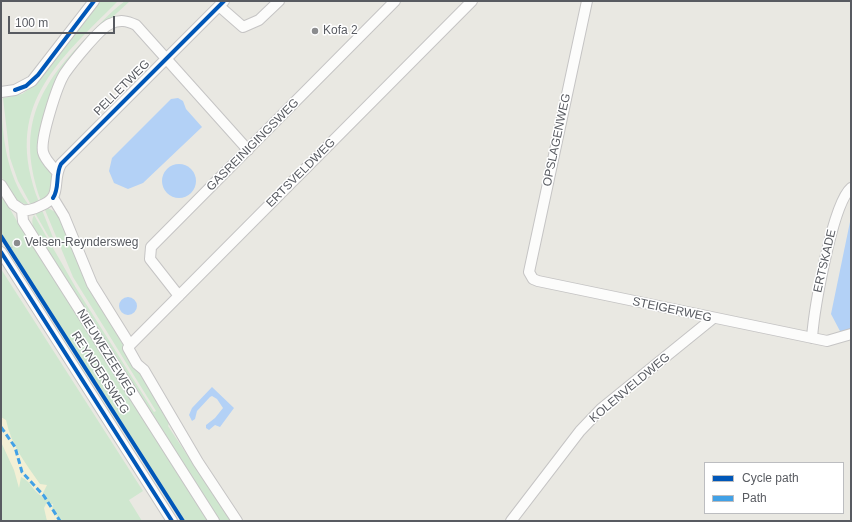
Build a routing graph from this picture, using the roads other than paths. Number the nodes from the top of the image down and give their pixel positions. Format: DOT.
graph roads {
  1 [pos="94,1"];
  2 [pos="279,1"];
  3 [pos="395,1"];
  4 [pos="472,1"];
  5 [pos="587,1"];
  6 [pos="221,4"];
  7 [pos="166,59"];
  8 [pos="1,92"];
  9 [pos="248,150"];
  10 [pos="57,172"];
  11 [pos="1,185"];
  12 [pos="851,188"];
  13 [pos="53,198"];
  14 [pos="22,210"];
  15 [pos="5,248"];
  16 [pos="533,279"];
  17 [pos="179,296"];
  18 [pos="712,319"];
  19 [pos="851,334"];
  20 [pos="812,338"];
  21 [pos="130,345"];
  22 [pos="172,521"];
  23 [pos="214,521"];
  24 [pos="237,521"];
  25 [pos="511,521"];
  1 -- 8 [label="street"];
  2 -- 6 [label="street"];
  3 -- 9 [label="street, GASREINIGINGSWEG"];
  4 -- 17 [label="street, ERTSVELDWEG"];
  5 -- 16 [label="street, OPSLAGENWEG"];
  6 -- 7 [label="street, PELLETWEG"];
  7 -- 9 [label="street"];
  7 -- 10 [label="street, PELLETWEG"];
  7 -- 10 [label="street"];
  9 -- 17 [label="street, GASREINIGINGSWEG"];
  10 -- 13 [label="street"];
  11 -- 14 [label="street, NIEUWEZEEWEG"];
  12 -- 20 [label="street, ERTSKADE"];
  13 -- 14 [label="street"];
  13 -- 21 [label="street"];
  14 -- 23 [label="street, NIEUWEZEEWEG"];
  15 -- 22 [label="street, REYNDERSWEG"];
  16 -- 18 [label="street, STEIGERWEG"];
  17 -- 21 [label="street, ERTSVELDWEG"];
  18 -- 20 [label="street, STEIGERWEG"];
  18 -- 25 [label="street, KOLENVELDWEG"];
  19 -- 20 [label="street, STEIGERWEG"];
  21 -- 24 [label="street"];
}
